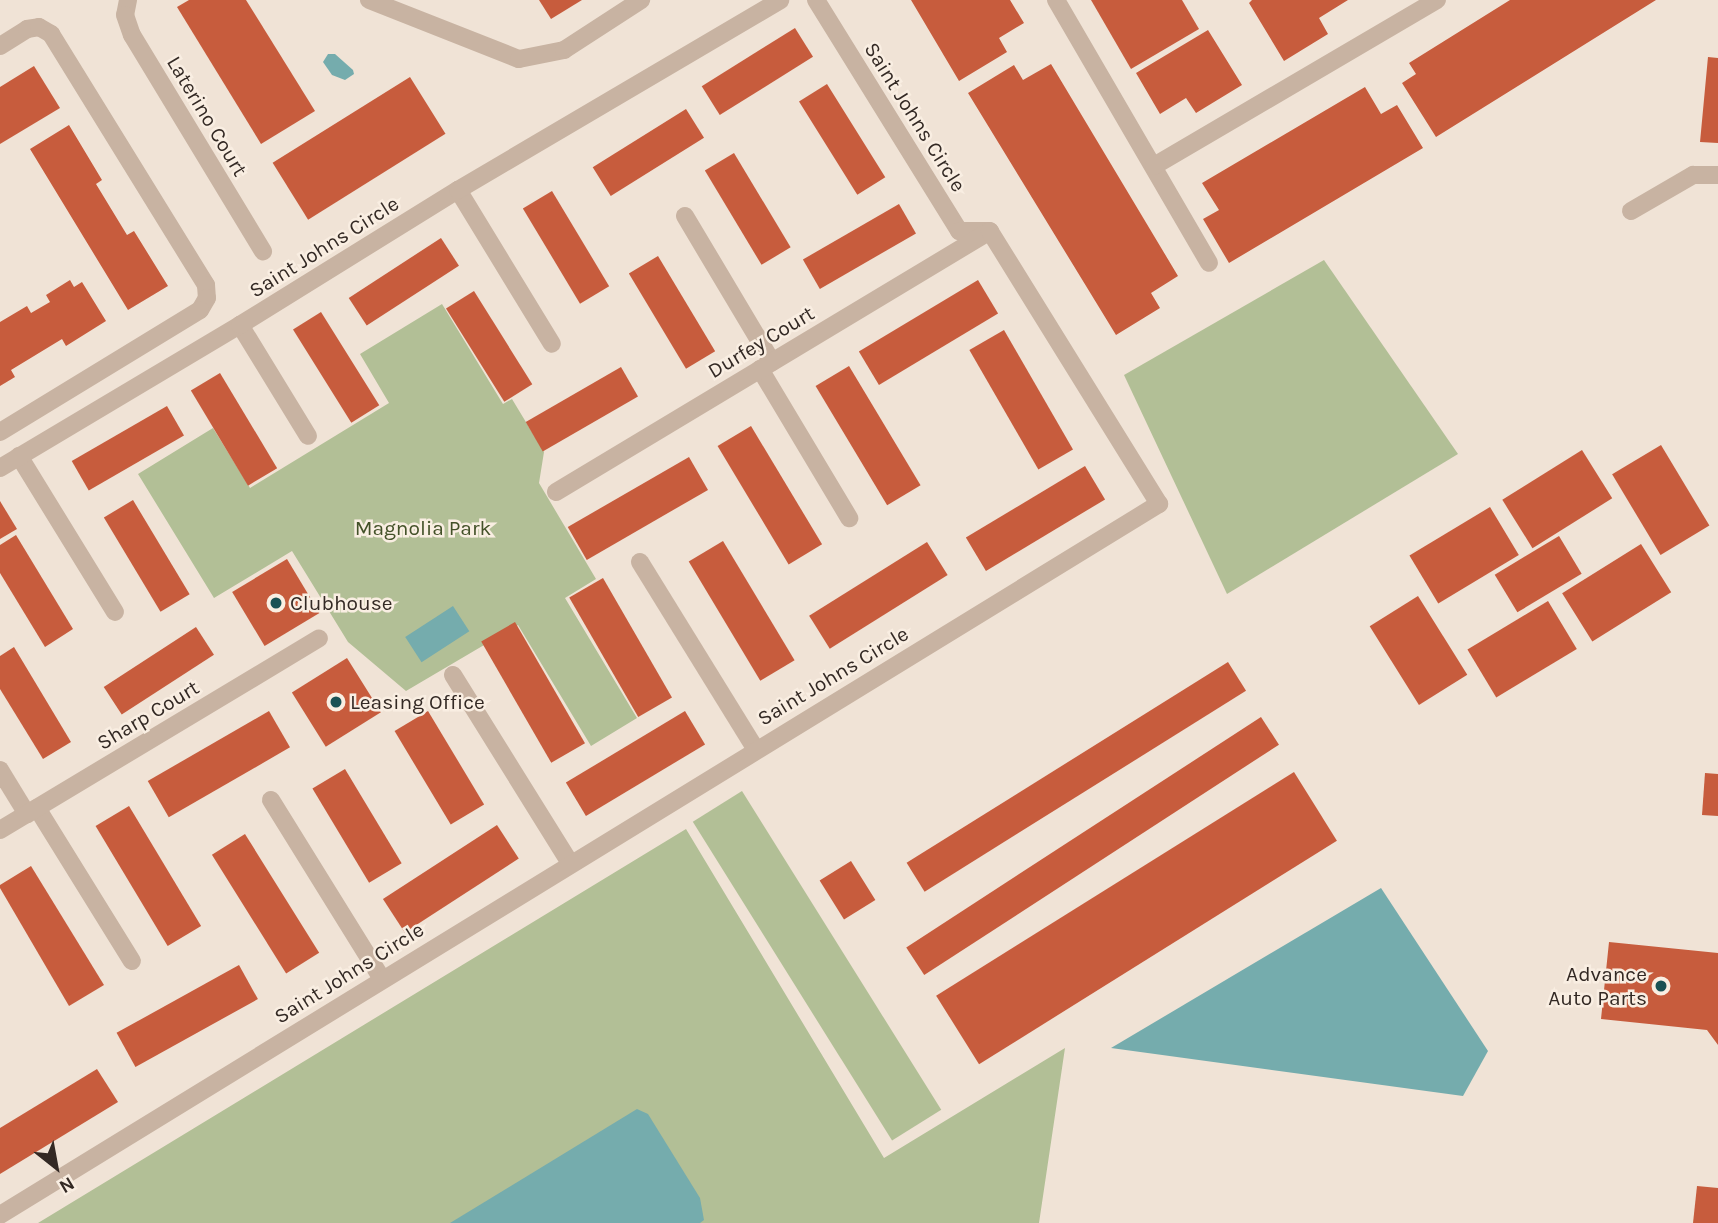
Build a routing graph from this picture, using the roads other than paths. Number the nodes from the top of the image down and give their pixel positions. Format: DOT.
graph roads {
  1 [pos="128,0"];
  2 [pos="369,0"];
  3 [pos="641,0"];
  4 [pos="780,0"];
  5 [pos="816,0"];
  6 [pos="1056,0"];
  7 [pos="1437,0"];
  8 [pos="1416,5"];
  9 [pos="0,46"];
  10 [pos="1154,166"];
  11 [pos="1718,174"];
  12 [pos="458,190"];
  13 [pos="1631,211"];
  14 [pos="685,216"];
  15 [pos="990,231"];
  16 [pos="263,251"];
  17 [pos="1209,263"];
  18 [pos="240,326"];
  19 [pos="552,344"];
  20 [pos="766,366"];
  21 [pos="0,432"];
  22 [pos="308,436"];
  23 [pos="19,456"];
  24 [pos="0,468"];
  25 [pos="556,492"];
  26 [pos="849,519"];
  27 [pos="640,562"];
  28 [pos="116,612"];
  29 [pos="319,638"];
  30 [pos="453,676"];
  31 [pos="756,750"];
  32 [pos="0,770"];
  33 [pos="271,800"];
  34 [pos="32,811"];
  35 [pos="0,830"];
  36 [pos="570,863"];
  37 [pos="132,961"];
  38 [pos="382,979"];
  39 [pos="0,1215"];
  1 -- 16 [label="street, Laterino Court"];
  2 -- 3 [label="street"];
  4 -- 12 [label="street, Saint Johns Circle"];
  5 -- 15 [label="street, Saint Johns Circle"];
  6 -- 10 [label="street"];
  7 -- 8 [label="street"];
  8 -- 10 [label="street"];
  9 -- 21 [label="street"];
  10 -- 17 [label="street"];
  11 -- 13 [label="street"];
  12 -- 18 [label="street, Saint Johns Circle"];
  12 -- 19 [label="street"];
  14 -- 20 [label="street"];
  15 -- 20 [label="street, Durfey Court"];
  15 -- 31 [label="street, Saint Johns Circle"];
  18 -- 22 [label="street"];
  18 -- 23 [label="street, Saint Johns Circle"];
  20 -- 25 [label="street, Durfey Court"];
  20 -- 26 [label="street"];
  23 -- 24 [label="street, Saint Johns Circle"];
  23 -- 28 [label="street"];
  27 -- 31 [label="street"];
  29 -- 34 [label="street, Sharp Court"];
  30 -- 36 [label="street"];
  31 -- 36 [label="street, Saint Johns Circle"];
  32 -- 34 [label="street"];
  33 -- 38 [label="street"];
  34 -- 35 [label="street, Sharp Court"];
  34 -- 37 [label="street"];
  36 -- 38 [label="street, Saint Johns Circle"];
  38 -- 39 [label="street, Saint Johns Circle"];
}
